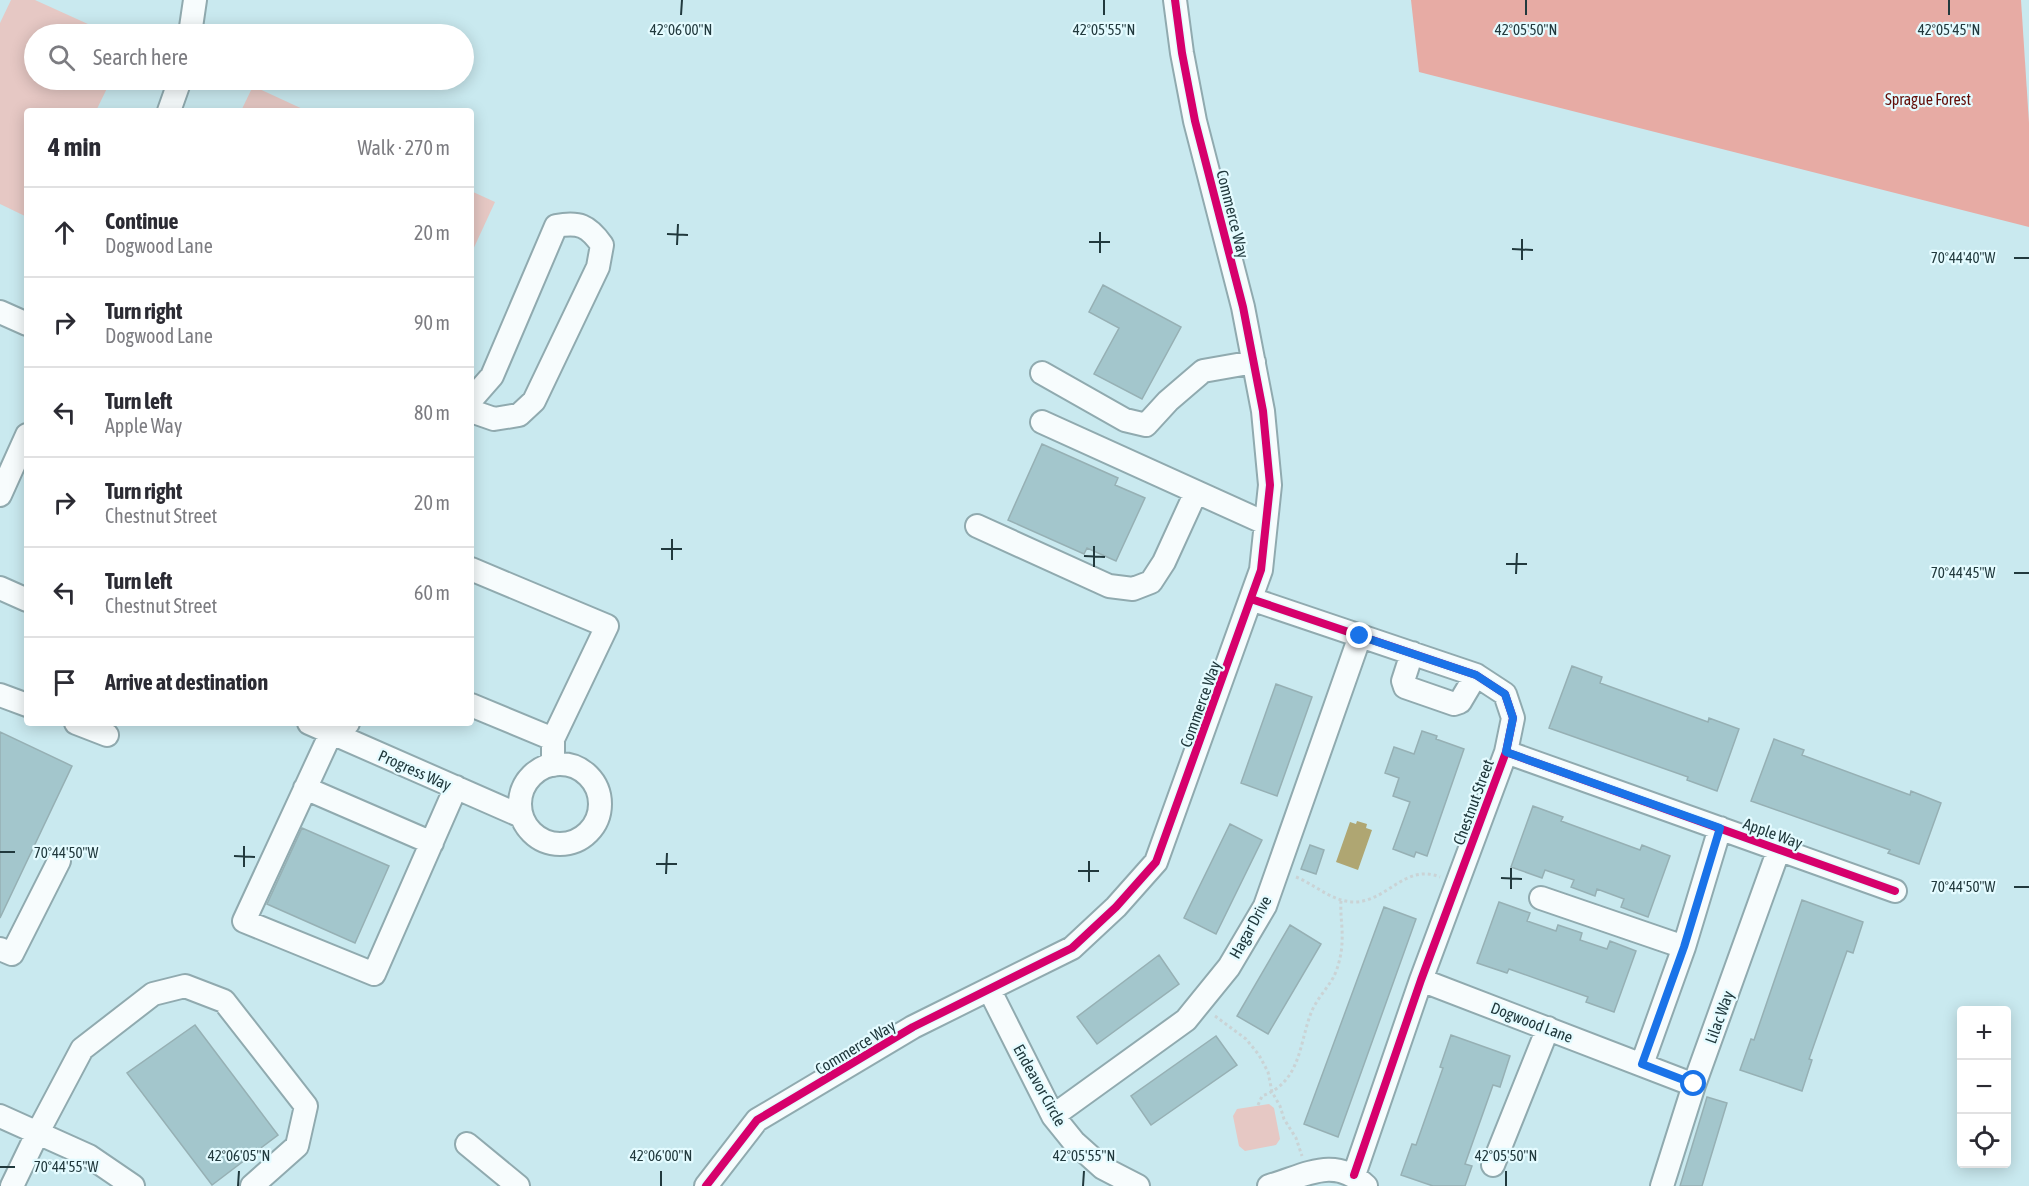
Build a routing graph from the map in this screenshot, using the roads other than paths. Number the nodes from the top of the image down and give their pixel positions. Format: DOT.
graph roads {
  1 [pos="195,0"];
  2 [pos="1175,0"];
  3 [pos="191,24"];
  4 [pos="176,90"];
  5 [pos="170,108"];
  6 [pos="0,312"];
  7 [pos="24,323"];
  8 [pos="1254,362"];
  9 [pos="1042,373"];
  10 [pos="474,397"];
  11 [pos="474,412"];
  12 [pos="1042,422"];
  13 [pos="24,440"];
  14 [pos="5,472"];
  15 [pos="1196,492"];
  16 [pos="0,495"];
  17 [pos="1266,523"];
  18 [pos="977,526"];
  19 [pos="474,570"];
  20 [pos="0,588"];
  21 [pos="24,599"];
  22 [pos="1251,599"];
  23 [pos="1360,636"];
  24 [pos="1412,653"];
  25 [pos="1476,675"];
  26 [pos="0,694"];
  27 [pos="24,704"];
  28 [pos="474,706"];
  29 [pos="84,726"];
  30 [pos="339,728"];
  31 [pos="107,735"];
  32 [pos="553,739"];
  33 [pos="1506,752"];
  34 [pos="553,765"];
  35 [pos="456,788"];
  36 [pos="305,789"];
  37 [pos="521,816"];
  38 [pos="1720,828"];
  39 [pos="432,843"];
  40 [pos="1779,849"];
  41 [pos="59,861"];
  42 [pos="1895,891"];
  43 [pos="1541,898"];
  44 [pos="1684,947"];
  45 [pos="0,949"];
  46 [pos="1421,980"];
  47 [pos="989,989"];
  48 [pos="1548,1028"];
  49 [pos="1642,1064"];
  50 [pos="1694,1084"];
  51 [pos="0,1116"];
  52 [pos="1053,1116"];
  53 [pos="38,1132"];
  54 [pos="467,1144"];
  55 [pos="1493,1165"];
  56 [pos="1360,1181"];
  57 [pos="119,1182"];
  58 [pos="12,1186"];
  59 [pos="252,1186"];
  60 [pos="518,1186"];
  61 [pos="706,1186"];
  62 [pos="1138,1186"];
  63 [pos="1271,1186"];
  64 [pos="1662,1186"];
  1 -- 3 [label="street"];
  2 -- 8 [label="street, Commerce Way"];
  4 -- 5 [label="street"];
  6 -- 7 [label="street"];
  8 -- 9 [label="street"];
  8 -- 17 [label="street, Commerce Way"];
  10 -- 11 [label="street"];
  12 -- 15 [label="street"];
  13 -- 14 [label="street"];
  14 -- 16 [label="street"];
  15 -- 17 [label="street"];
  15 -- 18 [label="street"];
  17 -- 22 [label="street, Commerce Way"];
  19 -- 32 [label="street"];
  20 -- 21 [label="street"];
  22 -- 23 [label="street, Chestnut Street"];
  22 -- 47 [label="street, Commerce Way"];
  23 -- 24 [label="street, Chestnut Street"];
  23 -- 52 [label="street, Hagar Drive"];
  24 -- 25 [label="street, Chestnut Street"];
  24 -- 25 [label="street"];
  25 -- 33 [label="street, Chestnut Street"];
  26 -- 27 [label="street"];
  28 -- 32 [label="street"];
  29 -- 31 [label="street"];
  30 -- 35 [label="street, Progress Way"];
  30 -- 36 [label="street"];
  32 -- 34 [label="street"];
  33 -- 38 [label="street, Apple Way"];
  33 -- 46 [label="street, Chestnut Street"];
  34 -- 37 [label="street"];
  34 -- 37 [label="street, Progress Way"];
  35 -- 37 [label="street, Progress Way"];
  35 -- 39 [label="street"];
  36 -- 39 [label="street"];
  36 -- 39 [label="street"];
  38 -- 40 [label="street, Apple Way"];
  38 -- 44 [label="street"];
  40 -- 42 [label="street, Apple Way"];
  40 -- 50 [label="street, Lilac Way"];
  41 -- 45 [label="street"];
  43 -- 44 [label="street"];
  44 -- 49 [label="street"];
  46 -- 48 [label="street, Dogwood Lane"];
  46 -- 56 [label="street, Chestnut Street"];
  47 -- 52 [label="street, Endeavor Circle"];
  47 -- 61 [label="street, Commerce Way"];
  48 -- 49 [label="street, Dogwood Lane"];
  48 -- 55 [label="street"];
  49 -- 50 [label="street, Dogwood Lane"];
  50 -- 64 [label="street, Lilac Way"];
  51 -- 53 [label="street"];
  52 -- 62 [label="street, Endeavor Circle"];
  53 -- 57 [label="street"];
  53 -- 58 [label="street"];
  53 -- 59 [label="street"];
  54 -- 60 [label="street"];
  56 -- 63 [label="street"];
}
